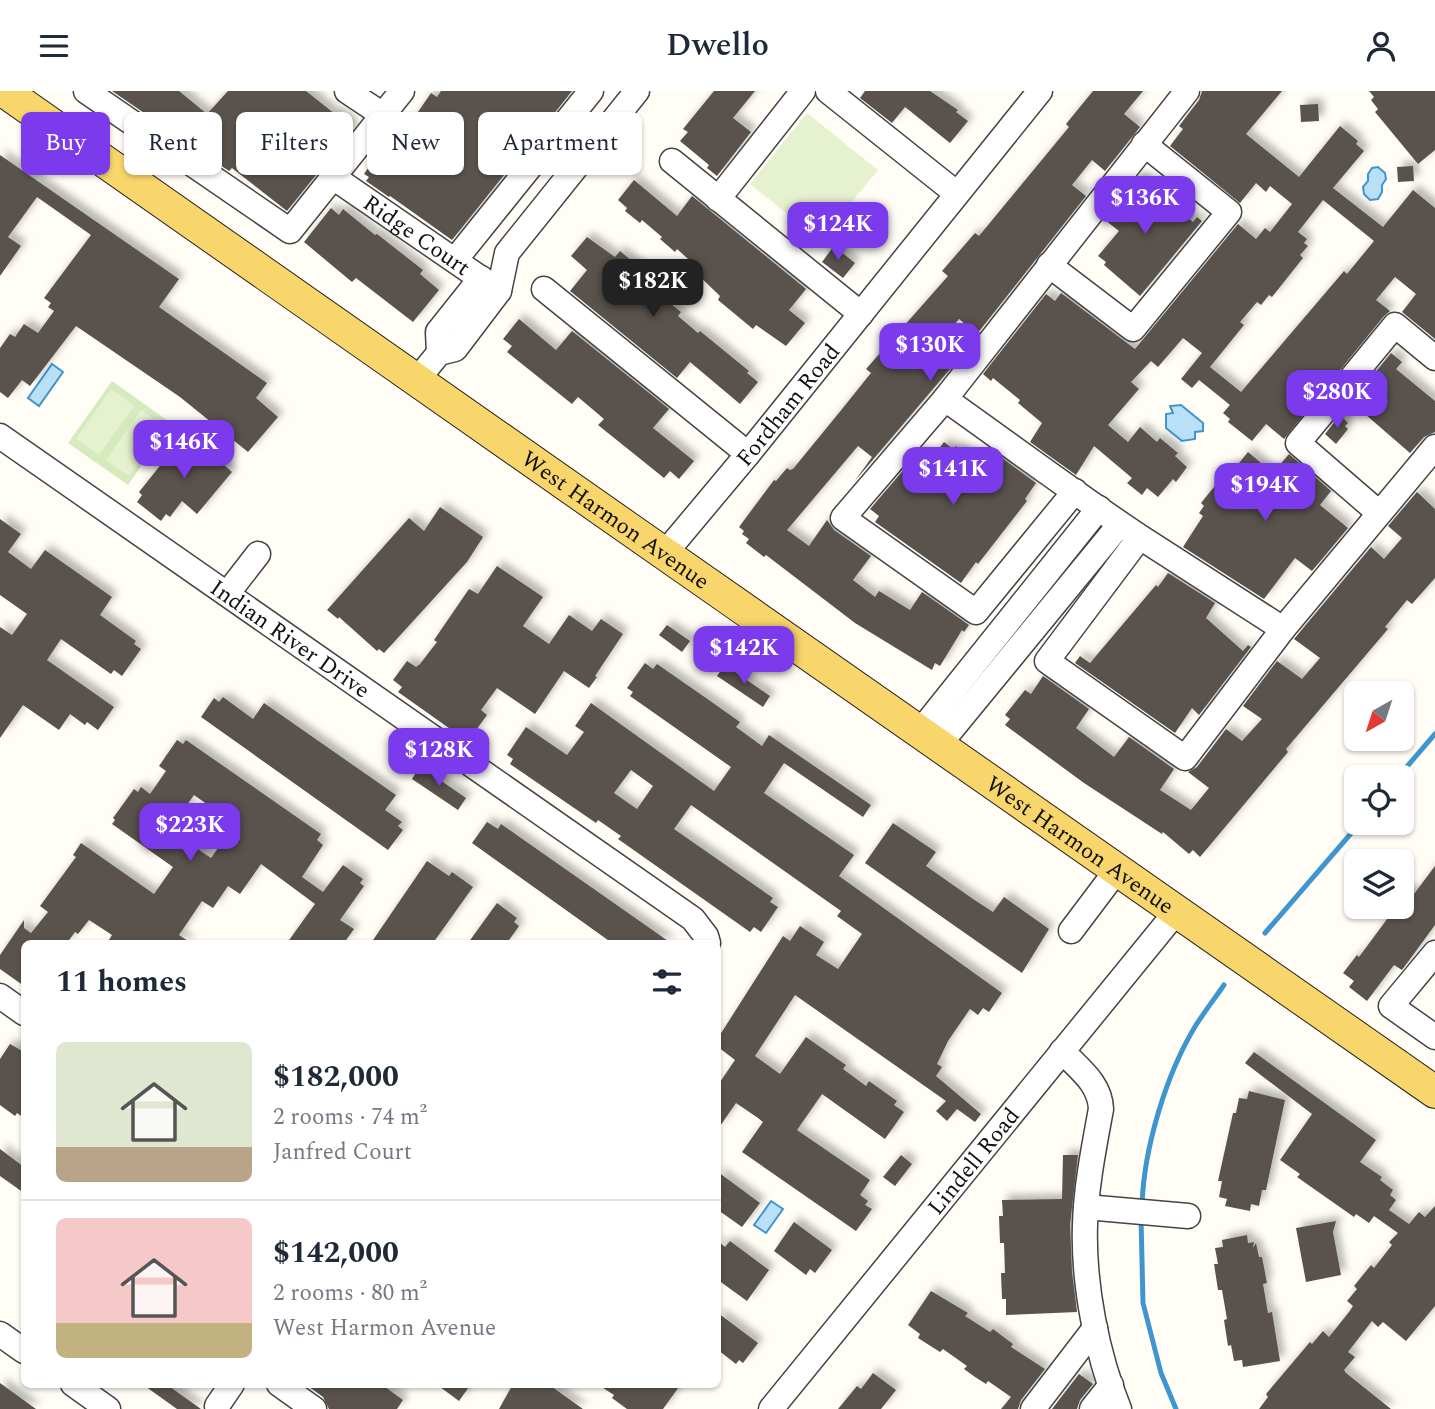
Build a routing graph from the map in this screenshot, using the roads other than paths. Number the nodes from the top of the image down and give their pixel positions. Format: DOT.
graph roads {
  1 [pos="4,91"];
  2 [pos="86,91"];
  3 [pos="347,91"];
  4 [pos="402,91"];
  5 [pos="592,91"];
  6 [pos="637,91"];
  7 [pos="803,91"];
  8 [pos="828,91"];
  9 [pos="1040,91"];
  10 [pos="1187,91"];
  11 [pos="378,112"];
  12 [pos="385,112"];
  13 [pos="367,135"];
  14 [pos="1144,144"];
  15 [pos="672,162"];
  16 [pos="333,177"];
  17 [pos="956,193"];
  18 [pos="718,199"];
  19 [pos="455,260"];
  20 [pos="1049,265"];
  21 [pos="490,285"];
  22 [pos="544,289"];
  23 [pos="861,313"];
  24 [pos="1435,358"];
  25 [pos="416,380"];
  26 [pos="945,399"];
  27 [pos="0,436"];
  28 [pos="1435,447"];
  29 [pos="748,454"];
  30 [pos="1075,491"];
  31 [pos="1098,508"];
  32 [pos="1379,513"];
  33 [pos="1130,530"];
  34 [pos="666,552"];
  35 [pos="258,554"];
  36 [pos="227,594"];
  37 [pos="1283,629"];
  38 [pos="1000,650"];
  39 [pos="928,739"];
  40 [pos="1117,870"];
  41 [pos="1176,912"];
  42 [pos="1071,930"];
  43 [pos="707,940"];
  44 [pos="1435,953"];
  45 [pos="0,996"];
  46 [pos="21,1011"];
  47 [pos="1435,1037"];
  48 [pos="1062,1052"];
  49 [pos="1435,1092"];
  50 [pos="1086,1207"];
  51 [pos="1177,1216"];
  52 [pos="1095,1328"];
  53 [pos="0,1334"];
  54 [pos="21,1349"];
  55 [pos="1111,1385"];
  56 [pos="79,1388"];
  57 [pos="229,1388"];
  58 [pos="285,1388"];
  59 [pos="217,1406"];
  60 [pos="108,1409"];
  61 [pos="314,1409"];
  62 [pos="771,1409"];
  63 [pos="1033,1409"];
  64 [pos="1092,1409"];
  65 [pos="1119,1409"];
  1 -- 25 [label="main road, West Harmon Avenue"];
  2 -- 16 [label="street"];
  3 -- 11 [label="street"];
  4 -- 12 [label="street"];
  5 -- 19 [label="street"];
  6 -- 21 [label="street"];
  7 -- 18 [label="street"];
  8 -- 17 [label="street"];
  9 -- 17 [label="street, Fordham Road"];
  10 -- 14 [label="street"];
  13 -- 16 [label="street"];
  14 -- 20 [label="street"];
  14 -- 20 [label="street"];
  15 -- 18 [label="street"];
  16 -- 19 [label="street, Ridge Court"];
  17 -- 23 [label="street, Fordham Road"];
  18 -- 23 [label="street"];
  19 -- 21 [label="street, Ridge Court"];
  20 -- 26 [label="street"];
  21 -- 25 [label="street"];
  22 -- 29 [label="street"];
  23 -- 29 [label="street, Fordham Road"];
  24 -- 32 [label="street"];
  25 -- 34 [label="main road, West Harmon Avenue"];
  26 -- 30 [label="street"];
  26 -- 30 [label="street"];
  27 -- 36 [label="street, Indian River Drive"];
  28 -- 32 [label="street"];
  29 -- 34 [label="street, Fordham Road"];
  30 -- 31 [label="street"];
  31 -- 33 [label="street"];
  31 -- 38 [label="street"];
  32 -- 37 [label="street"];
  33 -- 37 [label="street"];
  33 -- 37 [label="street"];
  33 -- 38 [label="street"];
  34 -- 39 [label="main road, West Harmon Avenue"];
  35 -- 36 [label="street"];
  36 -- 43 [label="street, Indian River Drive"];
  38 -- 39 [label="street"];
  39 -- 40 [label="main road, West Harmon Avenue"];
  40 -- 41 [label="main road, West Harmon Avenue"];
  40 -- 42 [label="street"];
  41 -- 48 [label="street, Lindell Road"];
  41 -- 49 [label="main road, West Harmon Avenue"];
  44 -- 47 [label="street"];
  45 -- 46 [label="street"];
  48 -- 50 [label="street"];
  48 -- 62 [label="street, Lindell Road"];
  50 -- 51 [label="street"];
  50 -- 52 [label="street"];
  52 -- 55 [label="street"];
  52 -- 63 [label="street"];
  53 -- 54 [label="street"];
  55 -- 64 [label="street"];
  55 -- 65 [label="street"];
  56 -- 60 [label="street"];
  57 -- 59 [label="street"];
  58 -- 61 [label="street"];
}
